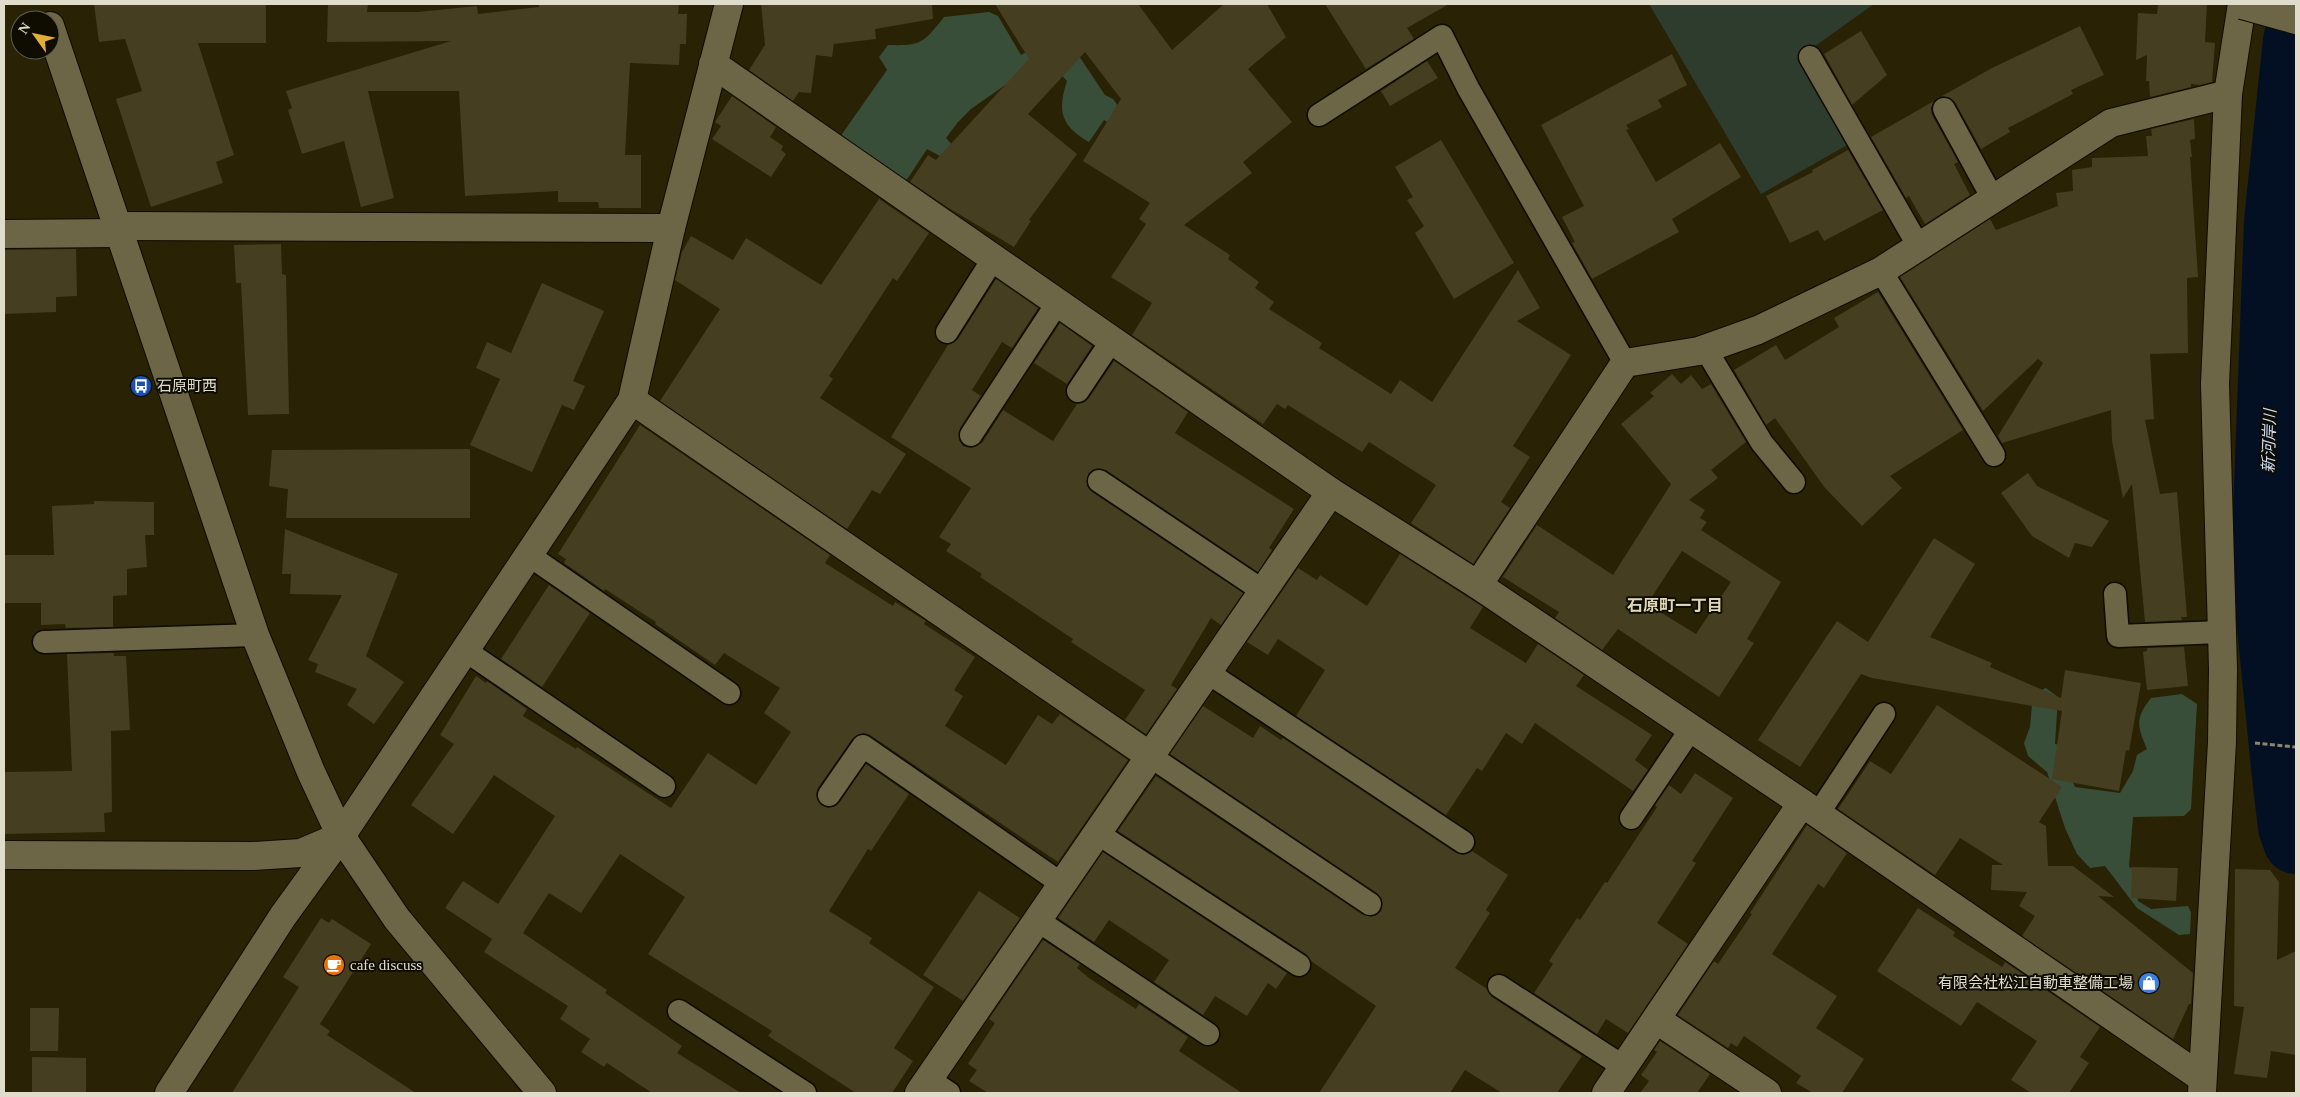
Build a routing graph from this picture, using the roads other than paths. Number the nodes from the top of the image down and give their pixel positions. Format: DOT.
graph roads {
  1 [pos="729,4"];
  2 [pos="2242,4"];
  3 [pos="2296,20"];
  4 [pos="60,56"];
  5 [pos="1810,57"];
  6 [pos="712,64"];
  7 [pos="2228,94"];
  8 [pos="1944,109"];
  9 [pos="1319,115"];
  10 [pos="1993,199"];
  11 [pos="671,228"];
  12 [pos="117,229"];
  13 [pos="4,234"];
  14 [pos="1920,246"];
  15 [pos="993,259"];
  16 [pos="1881,271"];
  17 [pos="1058,302"];
  18 [pos="947,332"];
  19 [pos="1112,340"];
  20 [pos="1706,348"];
  21 [pos="1625,363"];
  22 [pos="1078,391"];
  23 [pos="632,400"];
  24 [pos="971,435"];
  25 [pos="1994,455"];
  26 [pos="1099,481"];
  27 [pos="1794,482"];
  28 [pos="1331,492"];
  29 [pos="530,556"];
  30 [pos="1478,585"];
  31 [pos="1263,591"];
  32 [pos="2115,594"];
  33 [pos="2221,632"];
  34 [pos="255,635"];
  35 [pos="44,642"];
  36 [pos="466,651"];
  37 [pos="1208,672"];
  38 [pos="729,693"];
  39 [pos="1884,714"];
  40 [pos="1690,729"];
  41 [pos="1150,756"];
  42 [pos="664,786"];
  43 [pos="829,795"];
  44 [pos="1810,809"];
  45 [pos="1631,818"];
  46 [pos="1098,833"];
  47 [pos="341,836"];
  48 [pos="1463,842"];
  49 [pos="4,855"];
  50 [pos="1062,884"];
  51 [pos="1370,904"];
  52 [pos="1037,920"];
  53 [pos="1299,965"];
  54 [pos="1499,986"];
  55 [pos="679,1011"];
  56 [pos="1657,1020"];
  57 [pos="1208,1034"];
  58 [pos="1624,1067"];
  59 [pos="2202,1086"];
  60 [pos="932,1089"];
  61 [pos="169,1093"];
  62 [pos="542,1093"];
  63 [pos="805,1093"];
  64 [pos="1606,1093"];
  65 [pos="1767,1093"];
  1 -- 6 [label="street"];
  2 -- 3 [label="street, bridge"];
  2 -- 7 [label="street"];
  4 -- 12 [label="street"];
  5 -- 14 [label="lane"];
  6 -- 11 [label="street"];
  6 -- 15 [label="street"];
  7 -- 10 [label="street"];
  7 -- 33 [label="street"];
  8 -- 10 [label="lane"];
  9 -- 21 [label="lane"];
  10 -- 14 [label="street"];
  11 -- 12 [label="street"];
  11 -- 23 [label="street"];
  12 -- 13 [label="street"];
  12 -- 34 [label="street"];
  14 -- 16 [label="street"];
  15 -- 17 [label="street"];
  15 -- 18 [label="lane"];
  16 -- 20 [label="street"];
  16 -- 25 [label="lane"];
  17 -- 19 [label="street"];
  17 -- 24 [label="lane"];
  19 -- 22 [label="lane"];
  19 -- 28 [label="street"];
  20 -- 21 [label="street"];
  20 -- 27 [label="lane"];
  21 -- 30 [label="street"];
  23 -- 29 [label="street"];
  23 -- 41 [label="street"];
  26 -- 31 [label="lane"];
  28 -- 30 [label="street"];
  28 -- 31 [label="street"];
  29 -- 36 [label="street"];
  29 -- 38 [label="lane"];
  30 -- 40 [label="street"];
  31 -- 37 [label="street"];
  32 -- 33 [label="lane"];
  33 -- 59 [label="street"];
  34 -- 35 [label="lane"];
  34 -- 47 [label="street"];
  36 -- 42 [label="lane"];
  36 -- 47 [label="street"];
  37 -- 41 [label="street"];
  37 -- 48 [label="lane"];
  39 -- 44 [label="lane"];
  40 -- 44 [label="street"];
  40 -- 45 [label="lane"];
  41 -- 46 [label="street"];
  41 -- 51 [label="lane"];
  43 -- 50 [label="lane"];
  44 -- 56 [label="street"];
  44 -- 59 [label="street"];
  46 -- 50 [label="street"];
  46 -- 53 [label="lane"];
  47 -- 49 [label="street"];
  47 -- 61 [label="street"];
  47 -- 62 [label="street"];
  50 -- 52 [label="street"];
  52 -- 57 [label="lane"];
  52 -- 60 [label="street"];
  54 -- 58 [label="lane"];
  55 -- 63 [label="lane"];
  56 -- 58 [label="street"];
  56 -- 65 [label="street"];
  58 -- 64 [label="street"];
}
